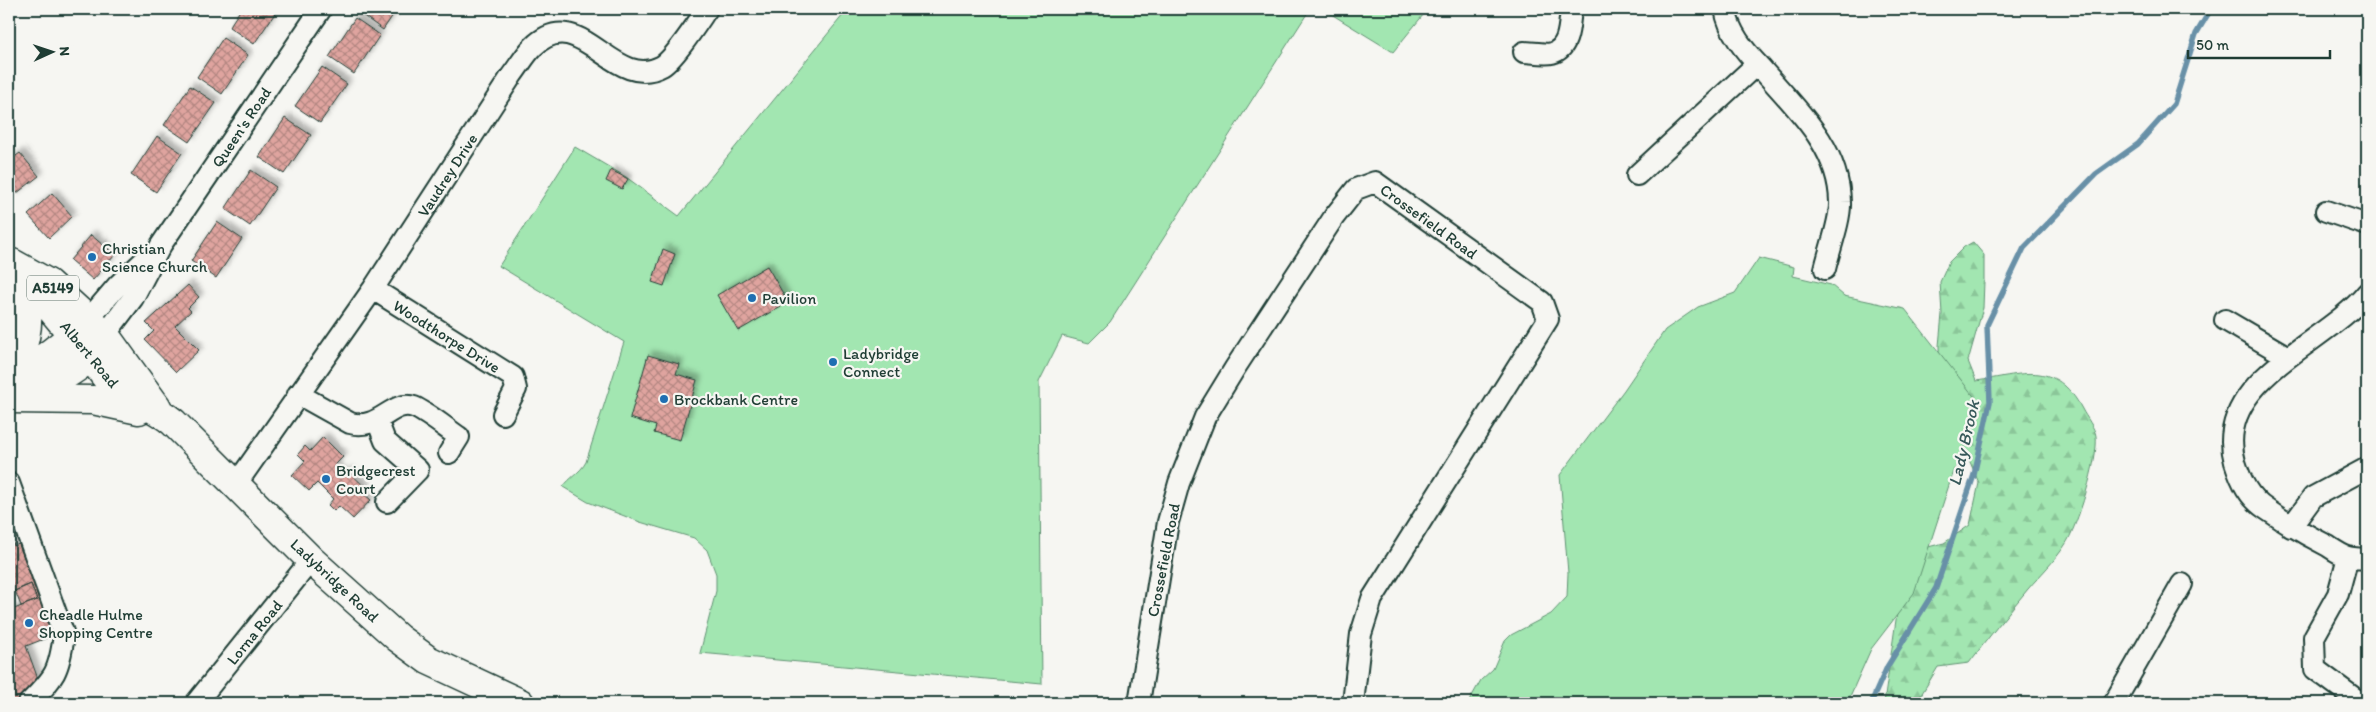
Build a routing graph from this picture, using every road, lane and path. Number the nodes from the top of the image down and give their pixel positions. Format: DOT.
graph roads {
  1 [pos="321,9"];
  2 [pos="707,9"];
  3 [pos="1571,9"];
  4 [pos="1725,9"];
  5 [pos="1524,52"];
  6 [pos="1757,64"];
  7 [pos="1637,175"];
  8 [pos="2326,211"];
  9 [pos="2367,225"];
  10 [pos="10,261"];
  11 [pos="1825,269"];
  12 [pos="374,289"];
  13 [pos="2367,293"];
  14 [pos="2361,315"];
  15 [pos="2225,320"];
  16 [pos="90,336"];
  17 [pos="2288,357"];
  18 [pos="9,371"];
  19 [pos="9,393"];
  20 [pos="298,394"];
  21 [pos="503,414"];
  22 [pos="166,416"];
  23 [pos="378,420"];
  24 [pos="448,453"];
  25 [pos="2367,468"];
  26 [pos="9,483"];
  27 [pos="237,483"];
  28 [pos="387,502"];
  29 [pos="2291,527"];
  30 [pos="2358,558"];
  31 [pos="311,560"];
  32 [pos="2182,584"];
  33 [pos="29,703"];
  34 [pos="196,703"];
  35 [pos="520,703"];
  36 [pos="1139,703"];
  37 [pos="1353,703"];
  38 [pos="2114,703"];
  39 [pos="2361,703"];
  1 -- 16 [label="street, Queen's Road"];
  2 -- 12 [label="street, Vaudrey Drive"];
  3 -- 5 [label="street"];
  4 -- 6 [label="street"];
  6 -- 7 [label="street"];
  6 -- 11 [label="street"];
  8 -- 9 [label="street"];
  10 -- 16 [label="street, Albert Road / A5149"];
  10 -- 18 [label="street, A5149"];
  12 -- 20 [label="street, Vaudrey Drive"];
  12 -- 21 [label="street, Woodthorpe Drive"];
  13 -- 14 [label="street"];
  14 -- 17 [label="street"];
  15 -- 17 [label="street"];
  16 -- 19 [label="street"];
  16 -- 22 [label="street, Albert Road"];
  17 -- 29 [label="street"];
  19 -- 22 [label="street"];
  20 -- 23 [label="street"];
  20 -- 27 [label="street, Vaudrey Drive"];
  22 -- 27 [label="street, Ladybridge Road"];
  23 -- 24 [label="street"];
  23 -- 28 [label="street"];
  25 -- 29 [label="street"];
  26 -- 33 [label="street"];
  27 -- 31 [label="street, Ladybridge Road"];
  29 -- 30 [label="street"];
  30 -- 39 [label="street"];
  31 -- 34 [label="street, Lorna Road"];
  31 -- 35 [label="street, Ladybridge Road"];
  32 -- 38 [label="street"];
  36 -- 37 [label="street, Crossefield Road"];
}
